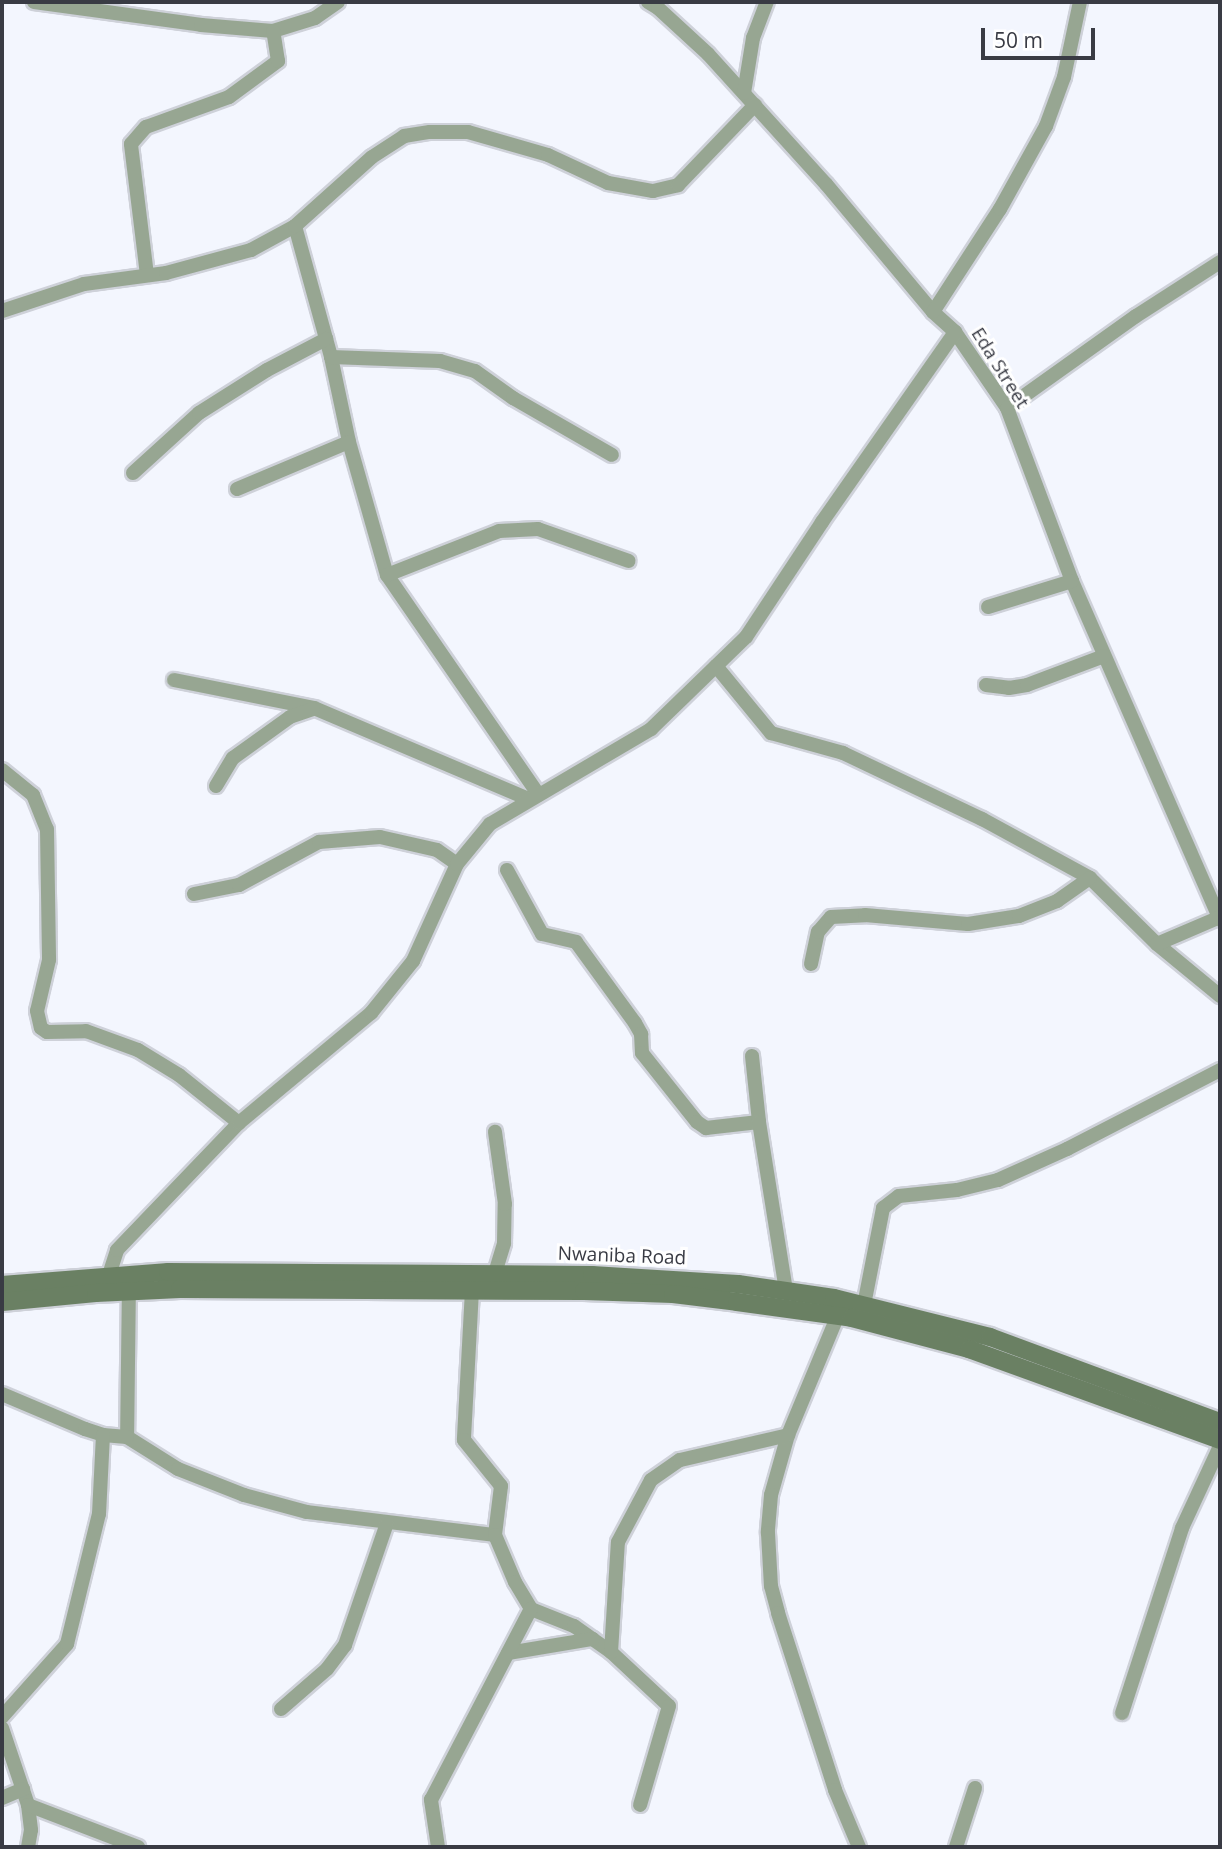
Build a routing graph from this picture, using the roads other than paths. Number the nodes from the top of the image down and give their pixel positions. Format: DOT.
graph roads {
  1 [pos="34,2"];
  2 [pos="338,2"];
  3 [pos="648,2"];
  4 [pos="767,2"];
  5 [pos="1080,2"];
  6 [pos="53,3"];
  7 [pos="273,31"];
  8 [pos="744,93"];
  9 [pos="755,105"];
  10 [pos="295,226"];
  11 [pos="1220,262"];
  12 [pos="147,275"];
  13 [pos="2,311"];
  14 [pos="933,312"];
  15 [pos="955,332"];
  16 [pos="326,339"];
  17 [pos="331,357"];
  18 [pos="1007,408"];
  19 [pos="349,442"];
  20 [pos="612,456"];
  21 [pos="133,472"];
  22 [pos="237,489"];
  23 [pos="629,561"];
  24 [pos="387,575"];
  25 [pos="1072,581"];
  26 [pos="988,607"];
  27 [pos="1104,656"];
  28 [pos="716,666"];
  29 [pos="174,680"];
  30 [pos="986,685"];
  31 [pos="314,708"];
  32 [pos="2,770"];
  33 [pos="216,786"];
  34 [pos="533,797"];
  35 [pos="457,864"];
  36 [pos="507,870"];
  37 [pos="1090,878"];
  38 [pos="194,894"];
  39 [pos="1220,918"];
  40 [pos="1157,944"];
  41 [pos="811,964"];
  42 [pos="1220,996"];
  43 [pos="752,1056"];
  44 [pos="1220,1070"];
  45 [pos="758,1122"];
  46 [pos="239,1124"];
  47 [pos="495,1132"];
  48 [pos="495,1273"];
  49 [pos="109,1275"];
  50 [pos="129,1283"];
  51 [pos="2,1285"];
  52 [pos="472,1290"];
  53 [pos="786,1290"];
  54 [pos="2,1302"];
  55 [pos="864,1305"];
  56 [pos="838,1315"];
  57 [pos="2,1394"];
  58 [pos="1220,1422"];
  59 [pos="103,1435"];
  60 [pos="788,1435"];
  61 [pos="127,1437"];
  62 [pos="1220,1440"];
  63 [pos="1220,1446"];
  64 [pos="387,1523"];
  65 [pos="495,1535"];
  66 [pos="531,1609"];
  67 [pos="593,1639"];
  68 [pos="611,1652"];
  69 [pos="508,1653"];
  70 [pos="281,1709"];
  71 [pos="1122,1713"];
  72 [pos="2,1717"];
  73 [pos="2,1728"];
  74 [pos="975,1788"];
  75 [pos="23,1789"];
  76 [pos="2,1798"];
  77 [pos="28,1805"];
  78 [pos="640,1805"];
  79 [pos="28,1847"];
  80 [pos="138,1847"];
  81 [pos="438,1847"];
  82 [pos="859,1847"];
  83 [pos="956,1847"];
  1 -- 6 [label="street"];
  2 -- 7 [label="street"];
  3 -- 8 [label="street, Eda Street"];
  4 -- 8 [label="street"];
  5 -- 14 [label="street"];
  6 -- 7 [label="street"];
  7 -- 12 [label="street"];
  8 -- 9 [label="street, Eda Street"];
  9 -- 10 [label="street"];
  9 -- 14 [label="street, Eda Street"];
  10 -- 12 [label="street"];
  10 -- 16 [label="street"];
  11 -- 18 [label="street"];
  12 -- 13 [label="street"];
  14 -- 15 [label="street, Eda Street"];
  15 -- 18 [label="street, Eda Street"];
  15 -- 28 [label="street"];
  16 -- 17 [label="street"];
  16 -- 21 [label="street"];
  17 -- 19 [label="street"];
  17 -- 20 [label="street"];
  18 -- 25 [label="street, Eda Street"];
  19 -- 22 [label="street"];
  19 -- 24 [label="street"];
  23 -- 24 [label="street"];
  24 -- 34 [label="street"];
  25 -- 26 [label="street"];
  25 -- 27 [label="street, Eda Street"];
  27 -- 30 [label="street"];
  27 -- 39 [label="street, Eda Street"];
  28 -- 34 [label="street"];
  28 -- 37 [label="street"];
  29 -- 31 [label="street"];
  31 -- 33 [label="street"];
  31 -- 34 [label="street"];
  32 -- 46 [label="street"];
  34 -- 35 [label="street"];
  35 -- 38 [label="street"];
  35 -- 46 [label="street"];
  36 -- 45 [label="street"];
  37 -- 40 [label="street"];
  37 -- 41 [label="street"];
  39 -- 40 [label="street"];
  40 -- 42 [label="street"];
  43 -- 45 [label="street"];
  44 -- 55 [label="street"];
  45 -- 53 [label="street"];
  46 -- 49 [label="street"];
  47 -- 48 [label="street"];
  48 -- 50 [label="main road, Nwaniba Road"];
  48 -- 53 [label="main road, Nwaniba Road"];
  49 -- 50 [label="main road, Nwaniba Road"];
  49 -- 51 [label="main road, Nwaniba Road"];
  50 -- 52 [label="main road"];
  50 -- 54 [label="main road"];
  50 -- 61 [label="street"];
  52 -- 56 [label="main road"];
  52 -- 65 [label="street"];
  53 -- 55 [label="main road, Nwaniba Road"];
  55 -- 58 [label="main road, Nwaniba Road"];
  56 -- 60 [label="street"];
  56 -- 62 [label="main road"];
  57 -- 59 [label="street"];
  59 -- 61 [label="street"];
  59 -- 72 [label="street"];
  60 -- 68 [label="street"];
  60 -- 82 [label="street"];
  61 -- 64 [label="street"];
  63 -- 71 [label="street"];
  64 -- 65 [label="street"];
  64 -- 70 [label="street"];
  65 -- 66 [label="street"];
  66 -- 67 [label="street"];
  66 -- 69 [label="street"];
  67 -- 68 [label="street"];
  67 -- 69 [label="street"];
  68 -- 78 [label="street"];
  69 -- 81 [label="street"];
  73 -- 75 [label="street"];
  74 -- 83 [label="street"];
  75 -- 76 [label="street"];
  75 -- 77 [label="street"];
  77 -- 79 [label="street"];
  77 -- 80 [label="street"];
}
